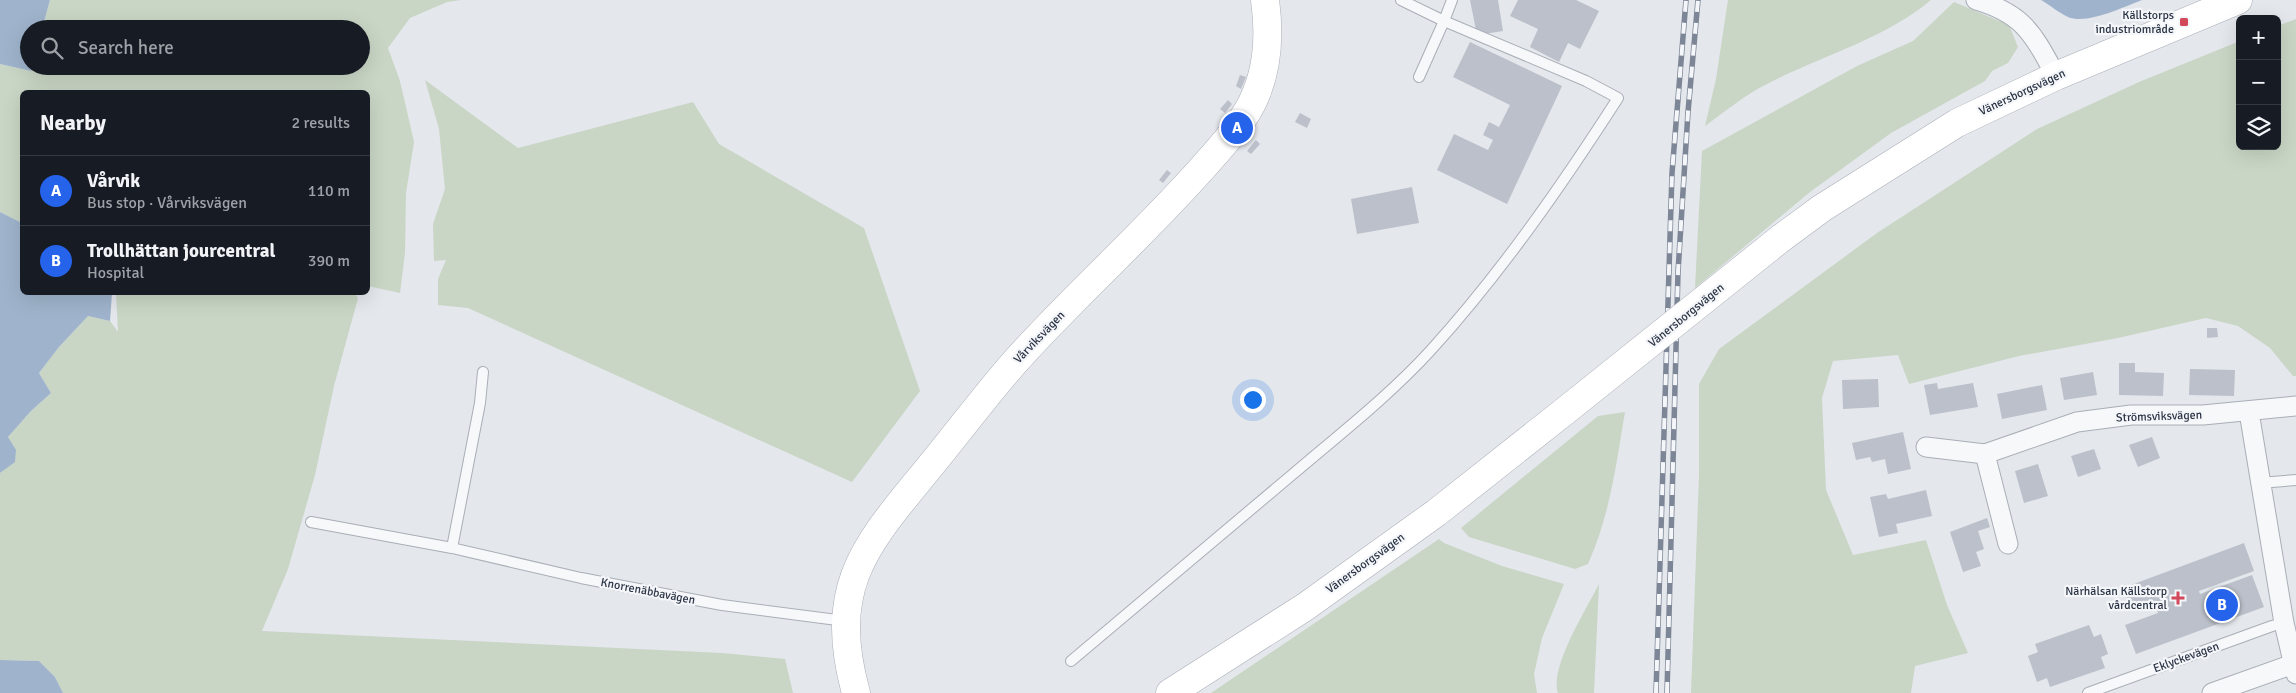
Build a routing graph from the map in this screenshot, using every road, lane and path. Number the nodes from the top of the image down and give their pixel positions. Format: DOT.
graph roads {
  1 [pos="1265,0"];
  2 [pos="1401,0"];
  3 [pos="1452,0"];
  4 [pos="1976,0"];
  5 [pos="2238,0"];
  6 [pos="1444,21"];
  7 [pos="2056,76"];
  8 [pos="1419,77"];
  9 [pos="483,372"];
  10 [pos="2296,406"];
  11 [pos="2249,412"];
  12 [pos="1926,447"];
  13 [pos="1984,454"];
  14 [pos="2296,480"];
  15 [pos="2259,483"];
  16 [pos="311,522"];
  17 [pos="2008,544"];
  18 [pos="452,548"];
  19 [pos="846,621"];
  20 [pos="2284,623"];
  21 [pos="2292,642"];
  22 [pos="1072,661"];
  23 [pos="2295,669"];
  24 [pos="856,693"];
  25 [pos="1170,693"];
  26 [pos="2088,693"];
  27 [pos="2212,693"];
  1 -- 19 [label="main road, Vårviksvägen"];
  2 -- 6 [label="lane"];
  3 -- 6 [label="lane"];
  4 -- 7 [label="street"];
  5 -- 7 [label="main road, Vänersborgsvägen"];
  6 -- 8 [label="lane"];
  6 -- 22 [label="lane"];
  7 -- 25 [label="main road, Vänersborgsvägen, bridge"];
  9 -- 18 [label="lane"];
  10 -- 11 [label="street, Strömsviksvägen"];
  11 -- 13 [label="street, Strömsviksvägen"];
  11 -- 15 [label="street"];
  12 -- 13 [label="street, Strömsviksvägen"];
  13 -- 17 [label="street"];
  14 -- 15 [label="lane"];
  15 -- 20 [label="street"];
  16 -- 18 [label="lane, Knorrenäbbavägen"];
  18 -- 19 [label="lane, Knorrenäbbavägen"];
  19 -- 24 [label="main road, Vårviksvägen"];
  20 -- 21 [label="street"];
  20 -- 26 [label="lane, Eklyckevägen"];
  21 -- 23 [label="street"];
  23 -- 27 [label="street"];
}
